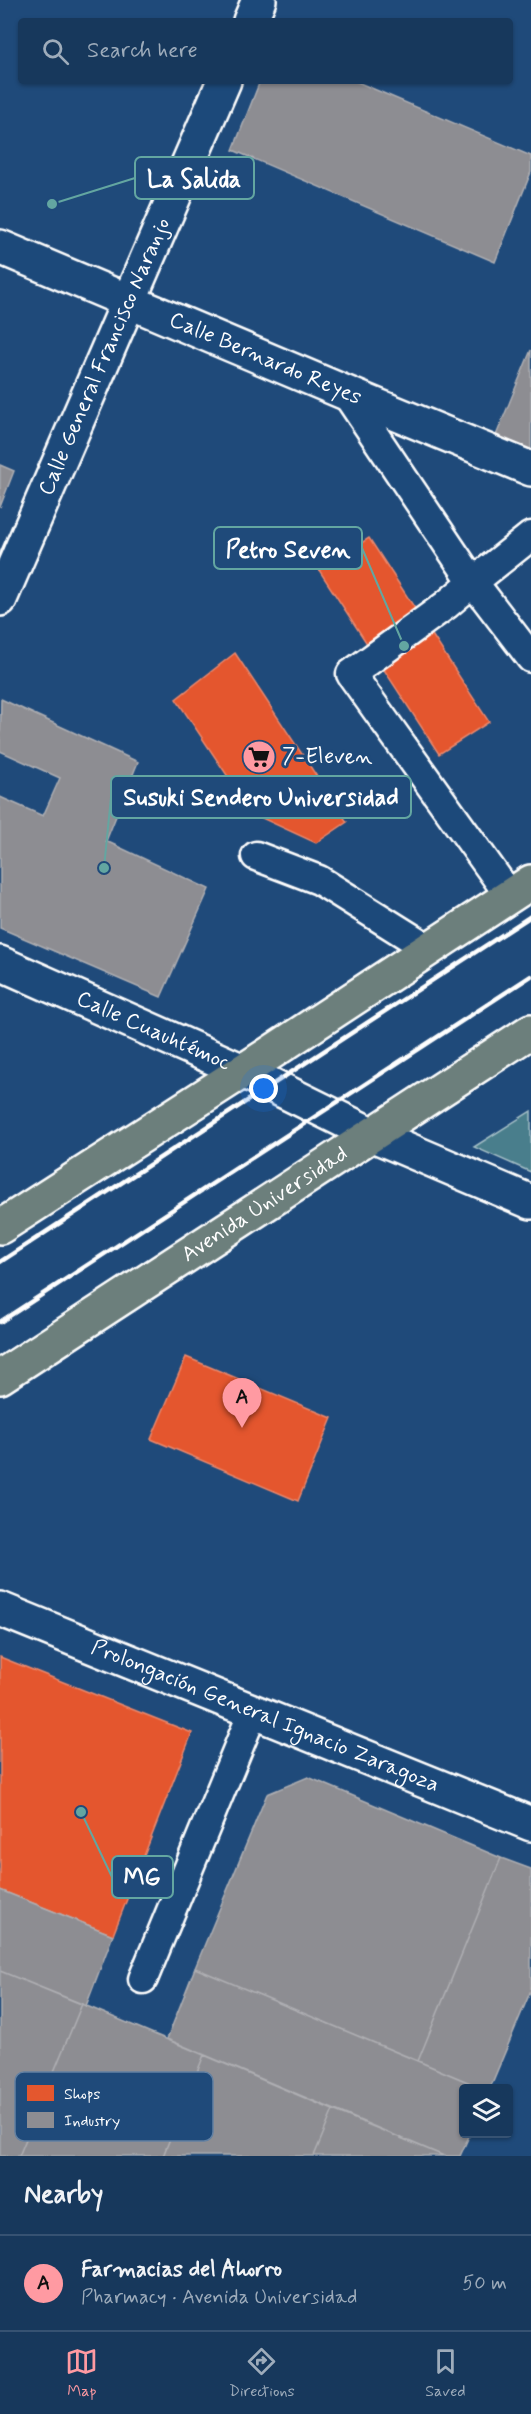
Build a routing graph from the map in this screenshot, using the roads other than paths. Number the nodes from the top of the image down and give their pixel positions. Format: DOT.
graph roads {
  1 [pos="259,0"];
  2 [pos="251,18"];
  3 [pos="223,84"];
  4 [pos="0,247"];
  5 [pos="130,302"];
  6 [pos="346,393"];
  7 [pos="531,469"];
  8 [pos="531,536"];
  9 [pos="473,582"];
  10 [pos="0,599"];
  11 [pos="531,658"];
  12 [pos="256,856"];
  13 [pos="520,889"];
  14 [pos="429,949"];
  15 [pos="0,963"];
  16 [pos="531,1031"];
  17 [pos="243,1071"];
  18 [pos="371,1134"];
  19 [pos="531,1202"];
  20 [pos="0,1227"];
  21 [pos="0,1377"];
  22 [pos="0,1609"];
  23 [pos="253,1712"];
  24 [pos="531,1824"];
  25 [pos="143,1979"];
  1 -- 2 [label="street"];
  3 -- 5 [label="street, Calle General Francisco Naranjo"];
  4 -- 5 [label="street, Calle Bernardo Reyes"];
  5 -- 6 [label="street, Calle Bernardo Reyes"];
  5 -- 10 [label="street, Calle General Francisco Naranjo"];
  6 -- 7 [label="street, Calle Bernardo Reyes"];
  6 -- 9 [label="lane"];
  8 -- 9 [label="lane"];
  9 -- 11 [label="lane"];
  9 -- 13 [label="lane"];
  12 -- 14 [label="lane"];
  13 -- 14 [label="highway"];
  14 -- 17 [label="highway"];
  15 -- 17 [label="street, Calle Cuauhtémoc"];
  16 -- 18 [label="highway, Avenida Universidad"];
  17 -- 18 [label="street, Calle Cuauhtémoc"];
  17 -- 20 [label="highway"];
  18 -- 19 [label="street, Calle Cuauhtémoc"];
  18 -- 21 [label="highway, Avenida Universidad"];
  22 -- 23 [label="street, Prolongación General Ignacio Zaragoza"];
  23 -- 24 [label="street, Prolongación General Ignacio Zaragoza"];
  23 -- 25 [label="lane"];
}
